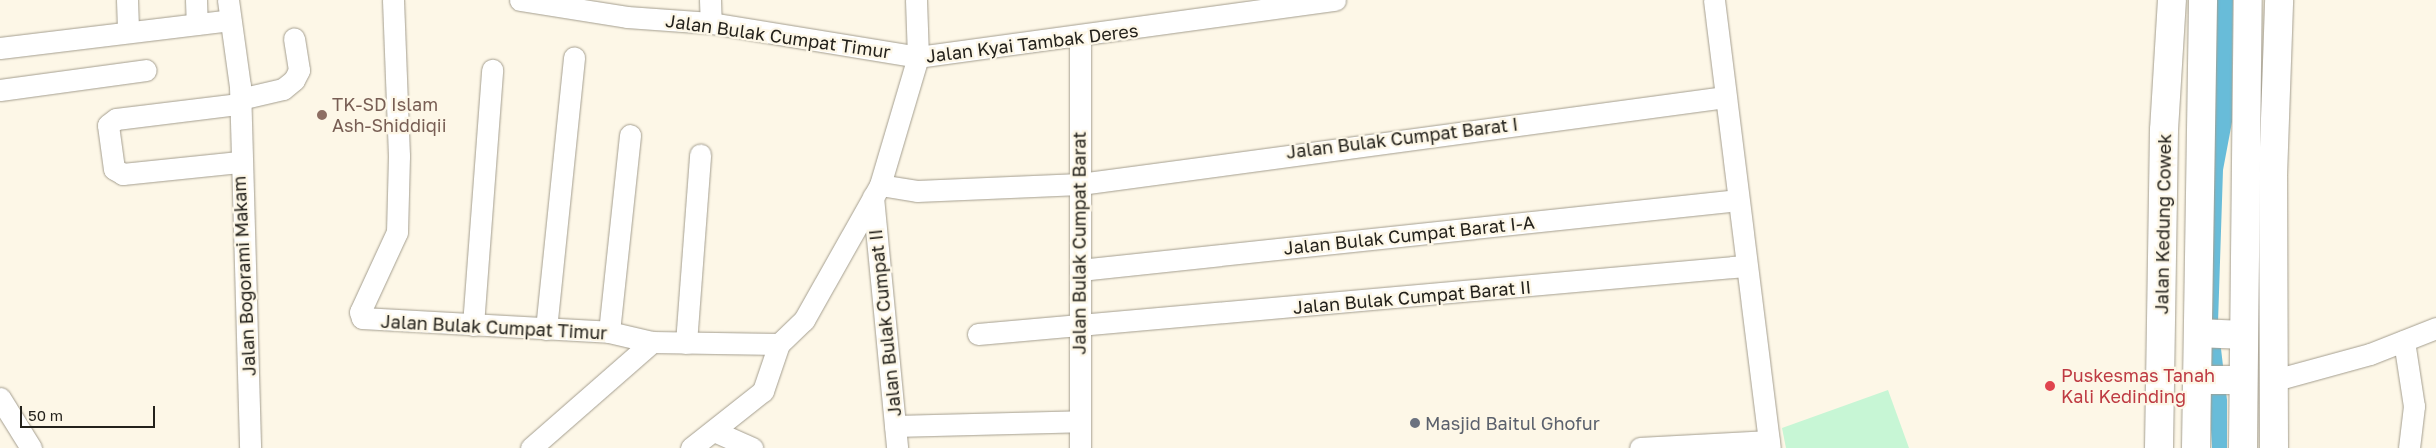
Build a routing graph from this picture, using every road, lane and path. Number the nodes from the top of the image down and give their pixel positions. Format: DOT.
graph roads {
  1 [pos="127,0"];
  2 [pos="196,0"];
  3 [pos="393,0"];
  4 [pos="520,0"];
  5 [pos="710,0"];
  6 [pos="916,0"];
  7 [pos="1335,0"];
  8 [pos="1714,0"];
  9 [pos="2172,0"];
  10 [pos="2204,0"];
  11 [pos="2248,0"];
  12 [pos="2279,0"];
  13 [pos="551,3"];
  14 [pos="1300,3"];
  15 [pos="626,8"];
  16 [pos="229,10"];
  17 [pos="711,23"];
  18 [pos="197,24"];
  19 [pos="128,31"];
  20 [pos="1080,37"];
  21 [pos="294,38"];
  22 [pos="0,48"];
  23 [pos="574,57"];
  24 [pos="918,57"];
  25 [pos="146,70"];
  26 [pos="492,70"];
  27 [pos="0,90"];
  28 [pos="239,96"];
  29 [pos="1725,97"];
  30 [pos="630,135"];
  31 [pos="700,155"];
  32 [pos="238,162"];
  33 [pos="1080,184"];
  34 [pos="876,191"];
  35 [pos="1738,200"];
  36 [pos="1745,266"];
  37 [pos="1080,270"];
  38 [pos="473,325"];
  39 [pos="1078,328"];
  40 [pos="2436,328"];
  41 [pos="546,329"];
  42 [pos="609,332"];
  43 [pos="978,334"];
  44 [pos="2218,334"];
  45 [pos="2404,341"];
  46 [pos="652,342"];
  47 [pos="686,343"];
  48 [pos="779,344"];
  49 [pos="2218,380"];
  50 [pos="2275,380"];
  51 [pos="0,398"];
  52 [pos="1080,421"];
  53 [pos="896,426"];
  54 [pos="714,431"];
  55 [pos="1770,444"];
  56 [pos="31,448"];
  57 [pos="250,448"];
  58 [pos="531,448"];
  59 [pos="691,448"];
  60 [pos="752,448"];
  61 [pos="897,448"];
  62 [pos="1080,448"];
  63 [pos="1640,448"];
  64 [pos="2159,448"];
  65 [pos="2196,448"];
  66 [pos="2243,448"];
  67 [pos="2274,448"];
  68 [pos="2409,448"];
  1 -- 19 [label="street"];
  2 -- 18 [label="street"];
  3 -- 38 [label="street, Jalan Bulak Cumpat Timur"];
  4 -- 13 [label="street, Jalan Bulak Cumpat Timur"];
  5 -- 17 [label="street"];
  6 -- 24 [label="street"];
  7 -- 14 [label="street, Jalan Kyai Tambak Deres"];
  8 -- 29 [label="street"];
  9 -- 64 [label="main road, Jalan Kedung Cowek"];
  10 -- 44 [label="main road, Jalan Kedung Cowek"];
  11 -- 44 [label="main road, Jalan Kedung Cowek"];
  12 -- 50 [label="main road"];
  13 -- 15 [label="street, Jalan Bulak Cumpat Timur"];
  14 -- 20 [label="street, Jalan Kyai Tambak Deres"];
  15 -- 17 [label="street, Jalan Bulak Cumpat Timur"];
  16 -- 18 [label="street"];
  16 -- 28 [label="street, Jalan Bogorami Makam"];
  17 -- 24 [label="street, Jalan Bulak Cumpat Timur"];
  18 -- 19 [label="street"];
  19 -- 22 [label="street"];
  20 -- 24 [label="street, Jalan Kyai Tambak Deres"];
  20 -- 33 [label="street, Jalan Bulak Cumpat Barat"];
  21 -- 28 [label="street"];
  23 -- 41 [label="street"];
  24 -- 34 [label="street, Jalan Kyai Tambak Deres"];
  25 -- 27 [label="street"];
  26 -- 38 [label="street"];
  28 -- 32 [label="street, Jalan Bogorami Makam"];
  28 -- 32 [label="street"];
  29 -- 33 [label="street, Jalan Bulak Cumpat Barat I"];
  29 -- 35 [label="street"];
  30 -- 42 [label="street"];
  31 -- 47 [label="street"];
  32 -- 57 [label="street, Jalan Bogorami Makam"];
  33 -- 34 [label="street, Jalan Bulak Cumpat Barat I"];
  33 -- 37 [label="street, Jalan Bulak Cumpat Barat"];
  34 -- 48 [label="street, Jalan Kyai Tambak Deres"];
  34 -- 53 [label="street, Jalan Bulak Cumpat II"];
  35 -- 36 [label="street"];
  35 -- 37 [label="street, Jalan Bulak Cumpat Barat I-A"];
  36 -- 39 [label="street, Jalan Bulak Cumpat Barat II"];
  36 -- 55 [label="street"];
  37 -- 39 [label="street, Jalan Bulak Cumpat Barat"];
  38 -- 41 [label="street, Jalan Bulak Cumpat Timur"];
  39 -- 43 [label="street, Jalan Bulak Cumpat Barat II"];
  39 -- 52 [label="street, Jalan Bulak Cumpat Barat"];
  40 -- 45 [label="street"];
  41 -- 42 [label="street, Jalan Bulak Cumpat Timur"];
  42 -- 46 [label="street, Jalan Bulak Cumpat Timur"];
  44 -- 49 [label="main road, Jalan Kedung Cowek"];
  44 -- 49 [label="main road, Jalan Kedung Cowek"];
  45 -- 50 [label="street"];
  45 -- 68 [label="street"];
  46 -- 47 [label="street"];
  46 -- 58 [label="street"];
  47 -- 48 [label="street"];
  48 -- 54 [label="street"];
  49 -- 65 [label="main road, Jalan Kedung Cowek"];
  49 -- 66 [label="main road, Jalan Kedung Cowek"];
  50 -- 67 [label="main road"];
  51 -- 56 [label="street"];
  52 -- 53 [label="street"];
  52 -- 62 [label="street, Jalan Bulak Cumpat Barat"];
  53 -- 61 [label="street, Jalan Bulak Cumpat II"];
  54 -- 59 [label="street"];
  54 -- 60 [label="street"];
  55 -- 63 [label="street"];
}
